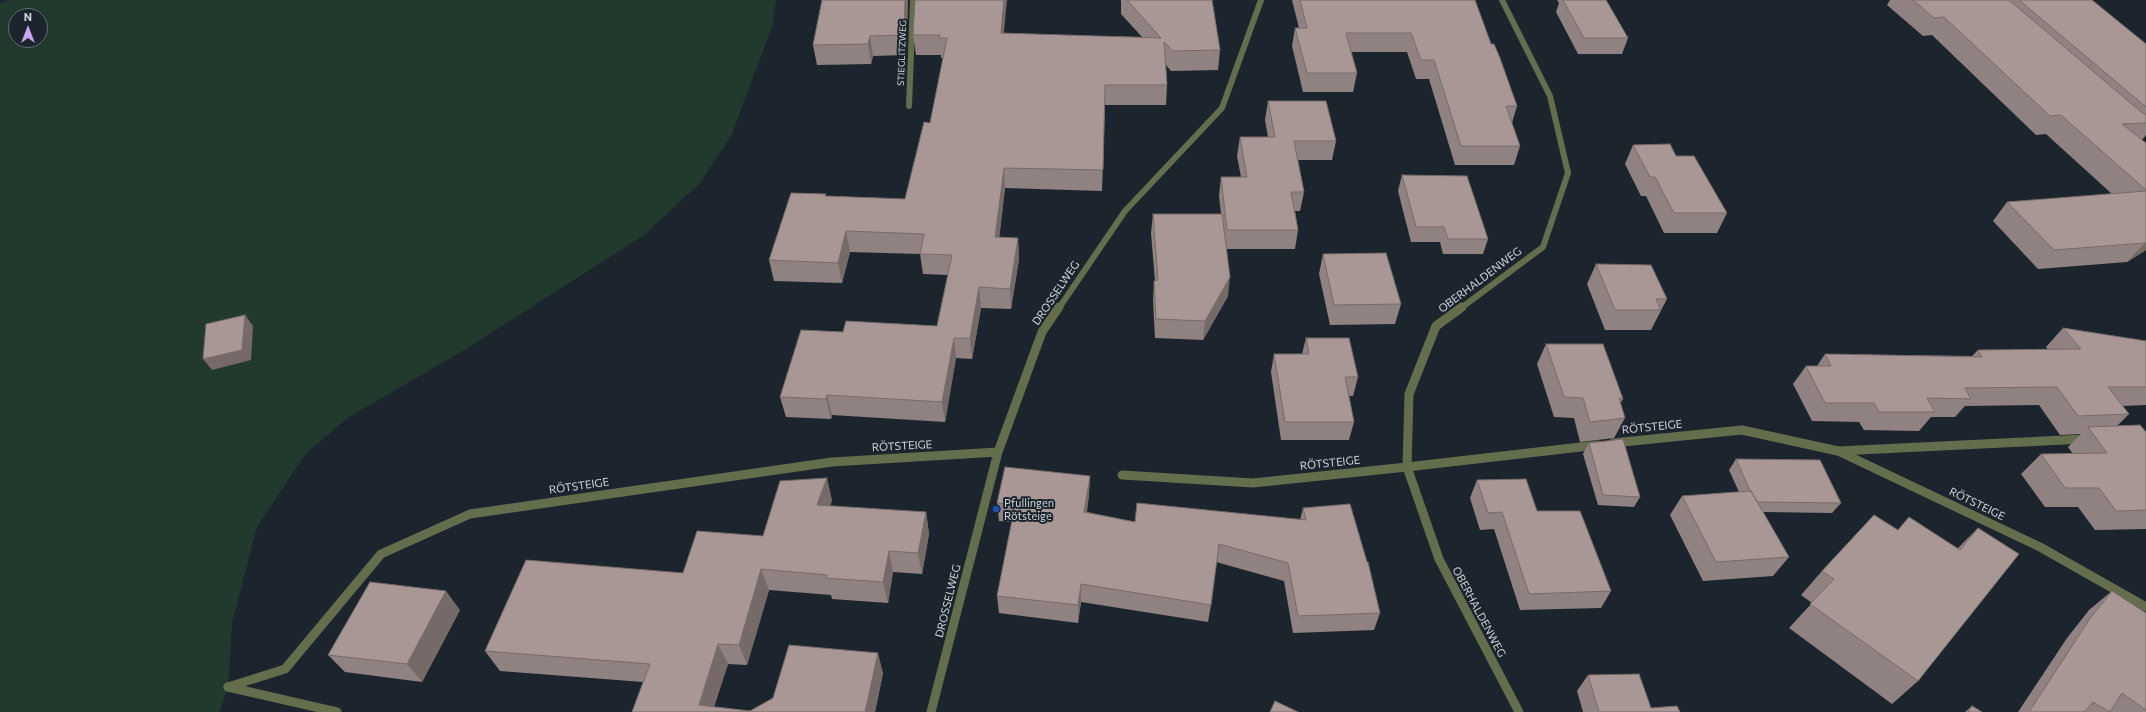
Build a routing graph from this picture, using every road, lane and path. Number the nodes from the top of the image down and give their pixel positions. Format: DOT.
graph roads {
  1 [pos="913,0"];
  2 [pos="1261,0"];
  3 [pos="1502,0"];
  4 [pos="909,106"];
  5 [pos="2092,439"];
  6 [pos="1838,451"];
  7 [pos="998,452"];
  8 [pos="1407,466"];
  9 [pos="1122,475"];
  10 [pos="2146,607"];
  11 [pos="337,712"];
  12 [pos="931,712"];
  13 [pos="1519,712"];
  1 -- 4 [label="street, STIEGLITZWEG"];
  2 -- 7 [label="street, DROSSELWEG"];
  3 -- 8 [label="street, OBERHALDENWEG"];
  5 -- 6 [label="street"];
  6 -- 8 [label="street, RÖTSTEIGE"];
  6 -- 10 [label="street, RÖTSTEIGE"];
  7 -- 11 [label="street, RÖTSTEIGE"];
  7 -- 12 [label="street, DROSSELWEG"];
  8 -- 9 [label="street, RÖTSTEIGE"];
  8 -- 13 [label="street, OBERHALDENWEG"];
}
